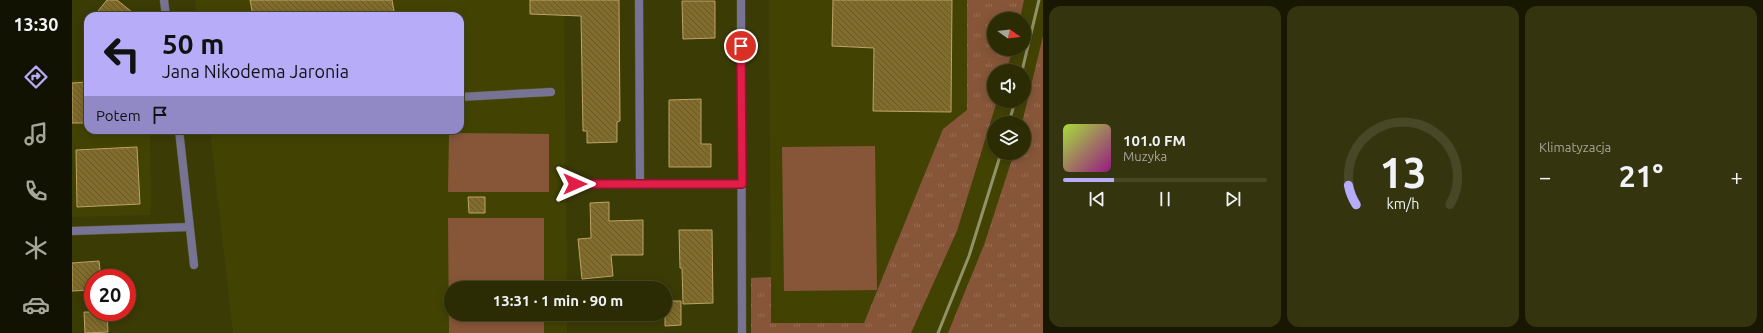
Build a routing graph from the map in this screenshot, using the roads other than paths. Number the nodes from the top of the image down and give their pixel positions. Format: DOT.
graph roads {
  1 [pos="164,0"];
  2 [pos="639,0"];
  3 [pos="741,0"];
  4 [pos="166,12"];
  5 [pos="551,92"];
  6 [pos="464,97"];
  7 [pos="179,134"];
  8 [pos="575,184"];
  9 [pos="640,184"];
  10 [pos="742,184"];
  11 [pos="189,227"];
  12 [pos="72,231"];
  13 [pos="194,265"];
  14 [pos="742,333"];
  1 -- 4 [label="street"];
  2 -- 9 [label="street"];
  3 -- 10 [label="street"];
  5 -- 6 [label="street"];
  7 -- 11 [label="street"];
  8 -- 9 [label="street"];
  9 -- 10 [label="street"];
  10 -- 14 [label="street"];
  11 -- 12 [label="street"];
  11 -- 13 [label="street"];
}
